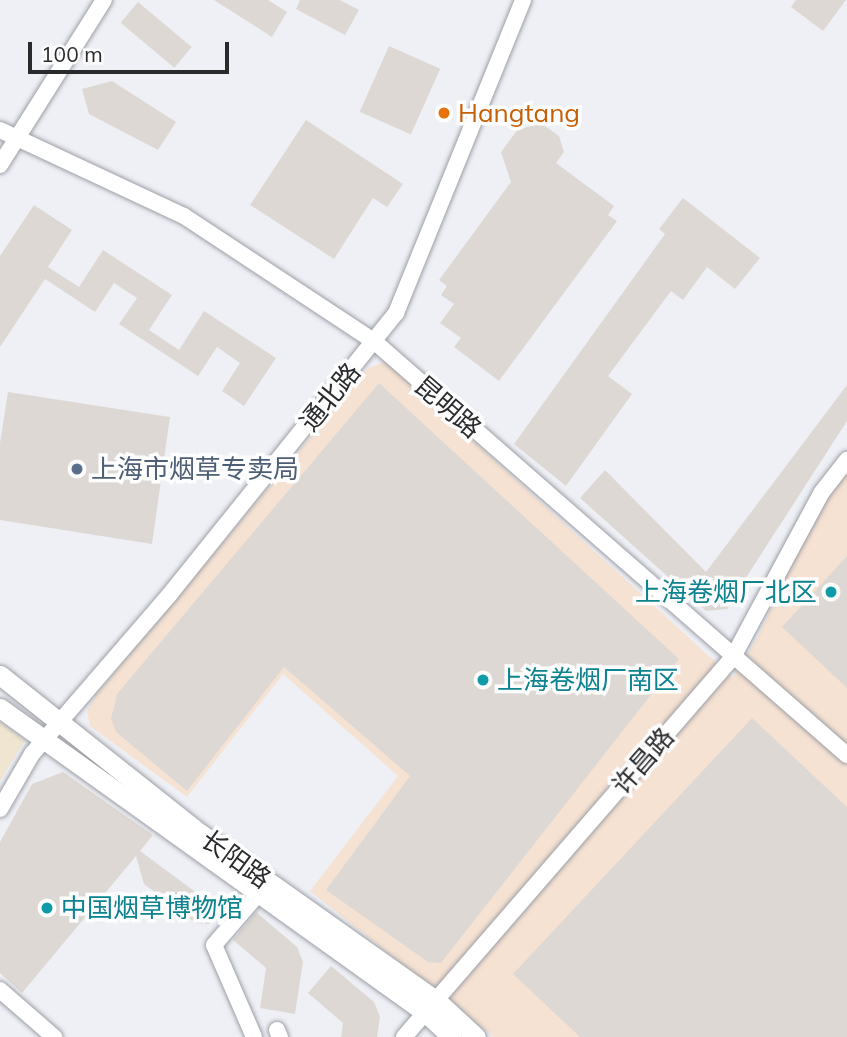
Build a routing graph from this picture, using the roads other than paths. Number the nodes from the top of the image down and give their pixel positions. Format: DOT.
graph roads {
  1 [pos="104,0"];
  2 [pos="523,0"];
  3 [pos="0,130"];
  4 [pos="17,139"];
  5 [pos="0,165"];
  6 [pos="374,342"];
  7 [pos="847,460"];
  8 [pos="733,656"];
  9 [pos="0,676"];
  10 [pos="0,708"];
  11 [pos="60,726"];
  12 [pos="45,741"];
  13 [pos="847,755"];
  14 [pos="0,809"];
  15 [pos="259,893"];
  16 [pos="0,990"];
  17 [pos="432,1007"];
  18 [pos="54,1037"];
  19 [pos="254,1037"];
  20 [pos="404,1037"];
  21 [pos="452,1037"];
  22 [pos="476,1037"];
  1 -- 4 [label="street"];
  2 -- 6 [label="street, 通北路"];
  3 -- 4 [label="street, 昆明路"];
  4 -- 5 [label="street"];
  4 -- 6 [label="street, 昆明路"];
  6 -- 8 [label="street, 昆明路"];
  6 -- 11 [label="street, 通北路"];
  7 -- 8 [label="street, 许昌路"];
  8 -- 13 [label="street, 昆明路"];
  8 -- 17 [label="street, 许昌路"];
  9 -- 11 [label="main road, 长阳路"];
  10 -- 12 [label="main road, 长阳路"];
  11 -- 12 [label="street, 通北路"];
  11 -- 17 [label="main road, 长阳路"];
  12 -- 14 [label="street, 通北路"];
  12 -- 15 [label="main road, 长阳路"];
  15 -- 17 [label="main road, 长阳路"];
  15 -- 19 [label="street"];
  16 -- 18 [label="street"];
  17 -- 20 [label="street, 许昌路"];
  17 -- 21 [label="main road, 长阳路"];
  17 -- 22 [label="main road, 长阳路"];
}
